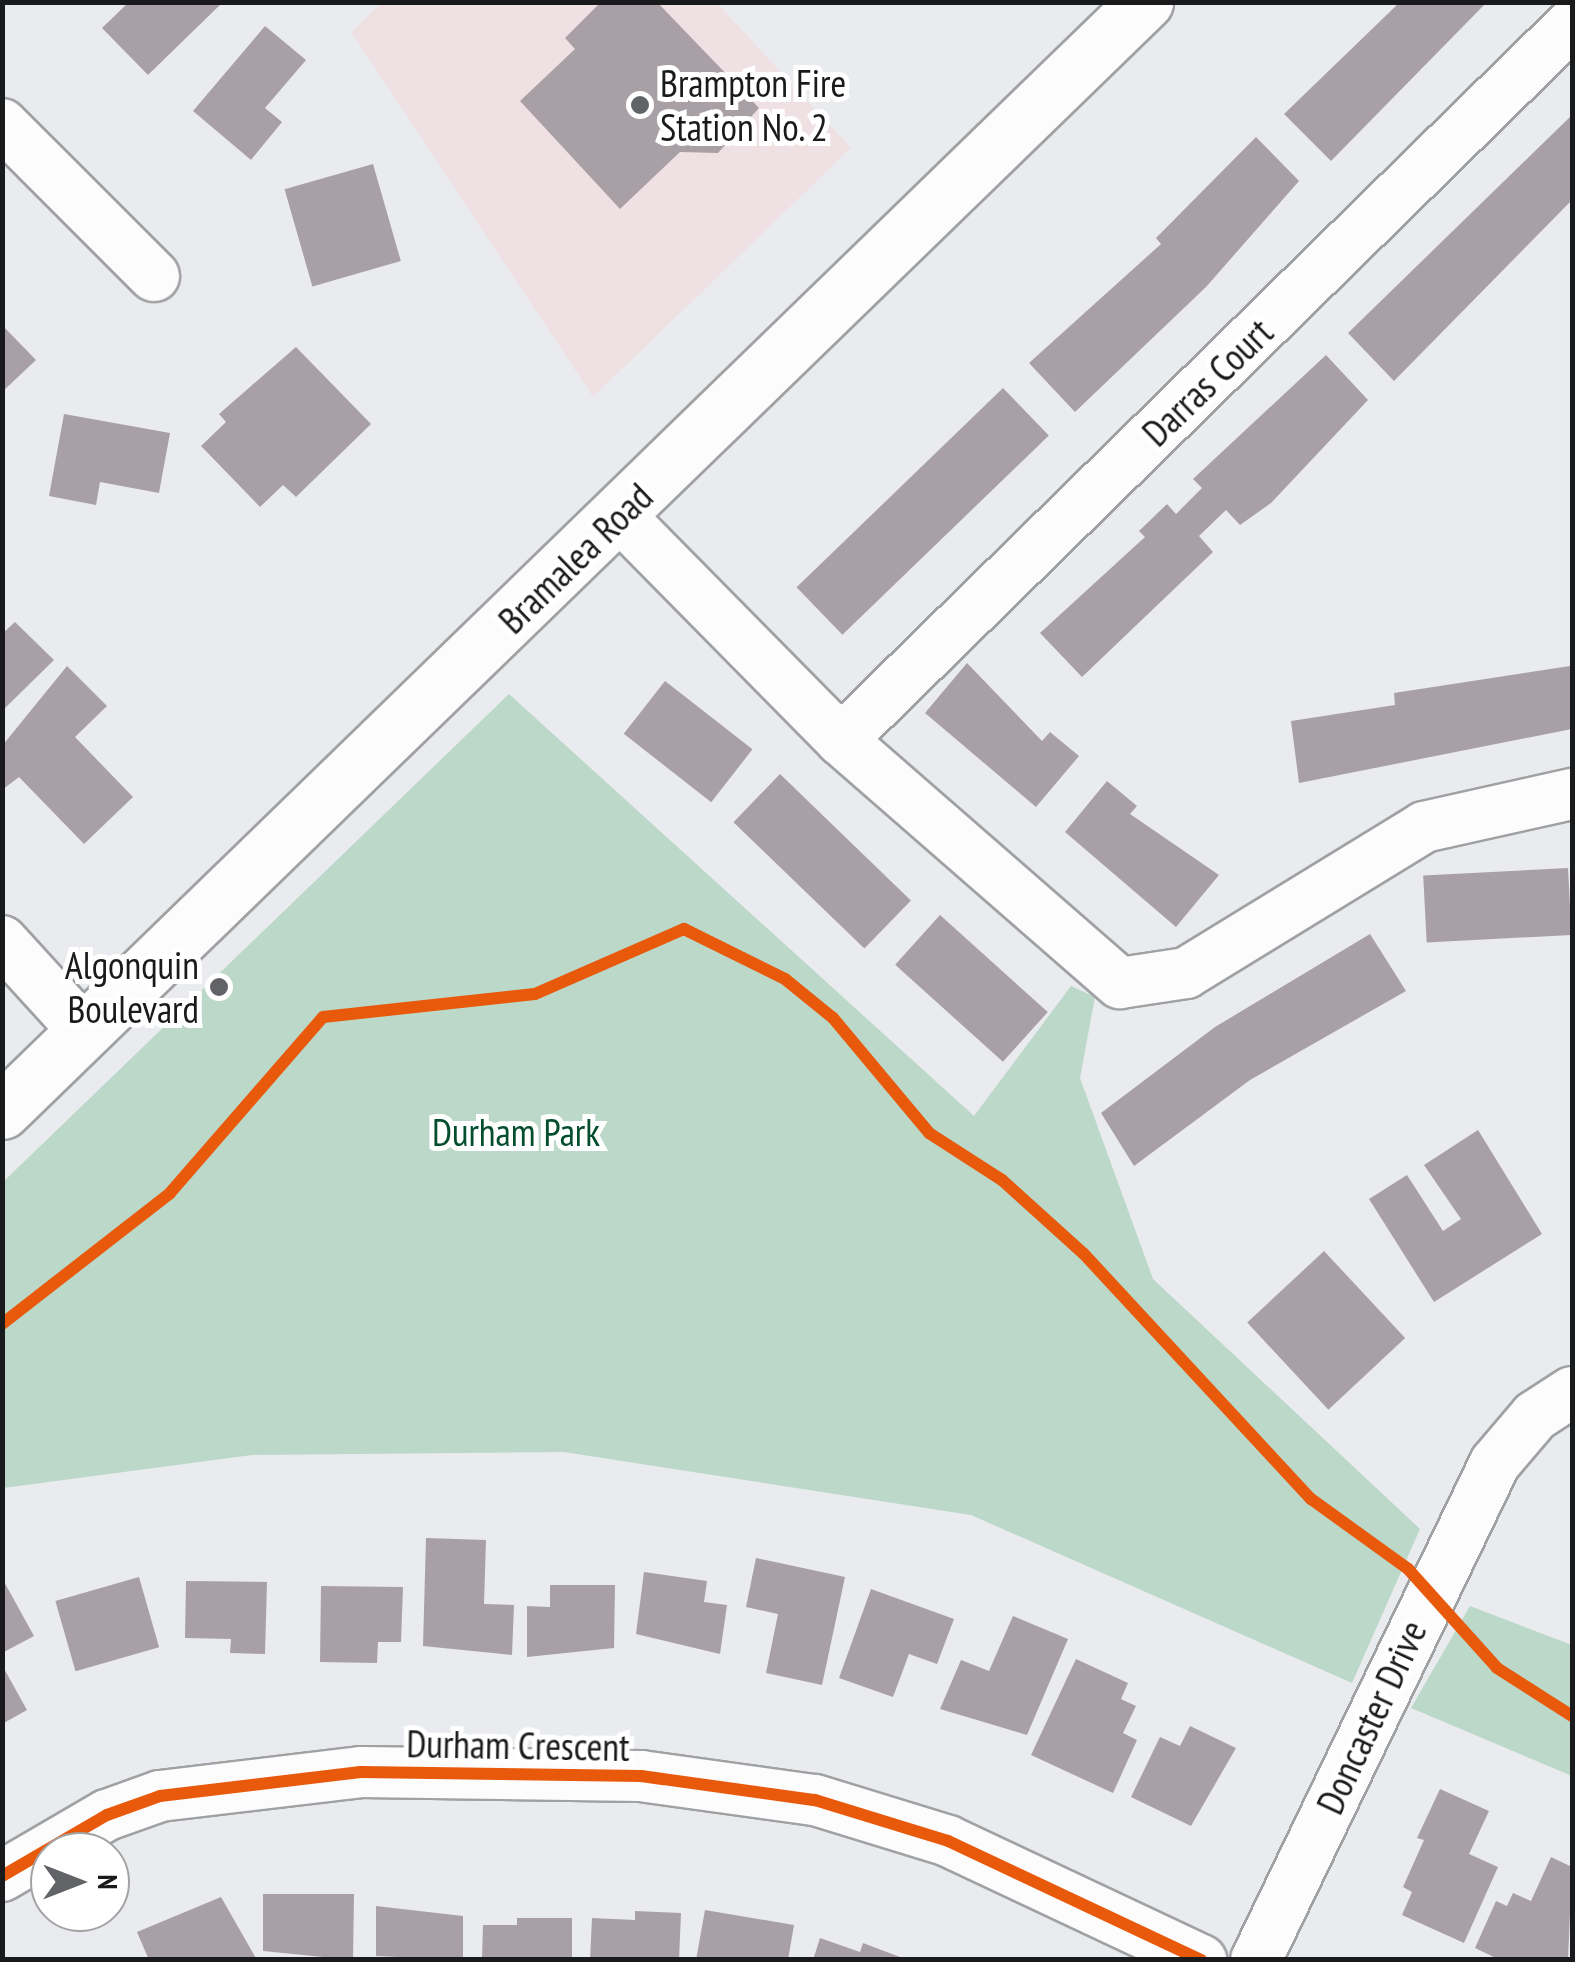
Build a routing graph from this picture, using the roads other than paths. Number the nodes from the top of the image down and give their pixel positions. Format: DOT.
graph roads {
  1 [pos="1145,2"];
  2 [pos="1572,24"];
  3 [pos="2,124"];
  4 [pos="154,276"];
  5 [pos="619,515"];
  6 [pos="841,740"];
  7 [pos="1572,794"];
  8 [pos="2,941"];
  9 [pos="84,1031"];
  10 [pos="2,1111"];
  11 [pos="1572,1392"];
  12 [pos="2,1876"];
  13 [pos="1201,1960"];
  14 [pos="1256,1960"];
  1 -- 5 [label="main road, Bramalea Road"];
  2 -- 6 [label="street, Darras Court"];
  3 -- 4 [label="street"];
  5 -- 6 [label="street"];
  5 -- 9 [label="main road, Bramalea Road"];
  6 -- 7 [label="street"];
  8 -- 9 [label="street"];
  9 -- 10 [label="main road, Bramalea Road"];
  11 -- 14 [label="street, Doncaster Drive"];
  12 -- 13 [label="street, Durham Crescent"];
}
